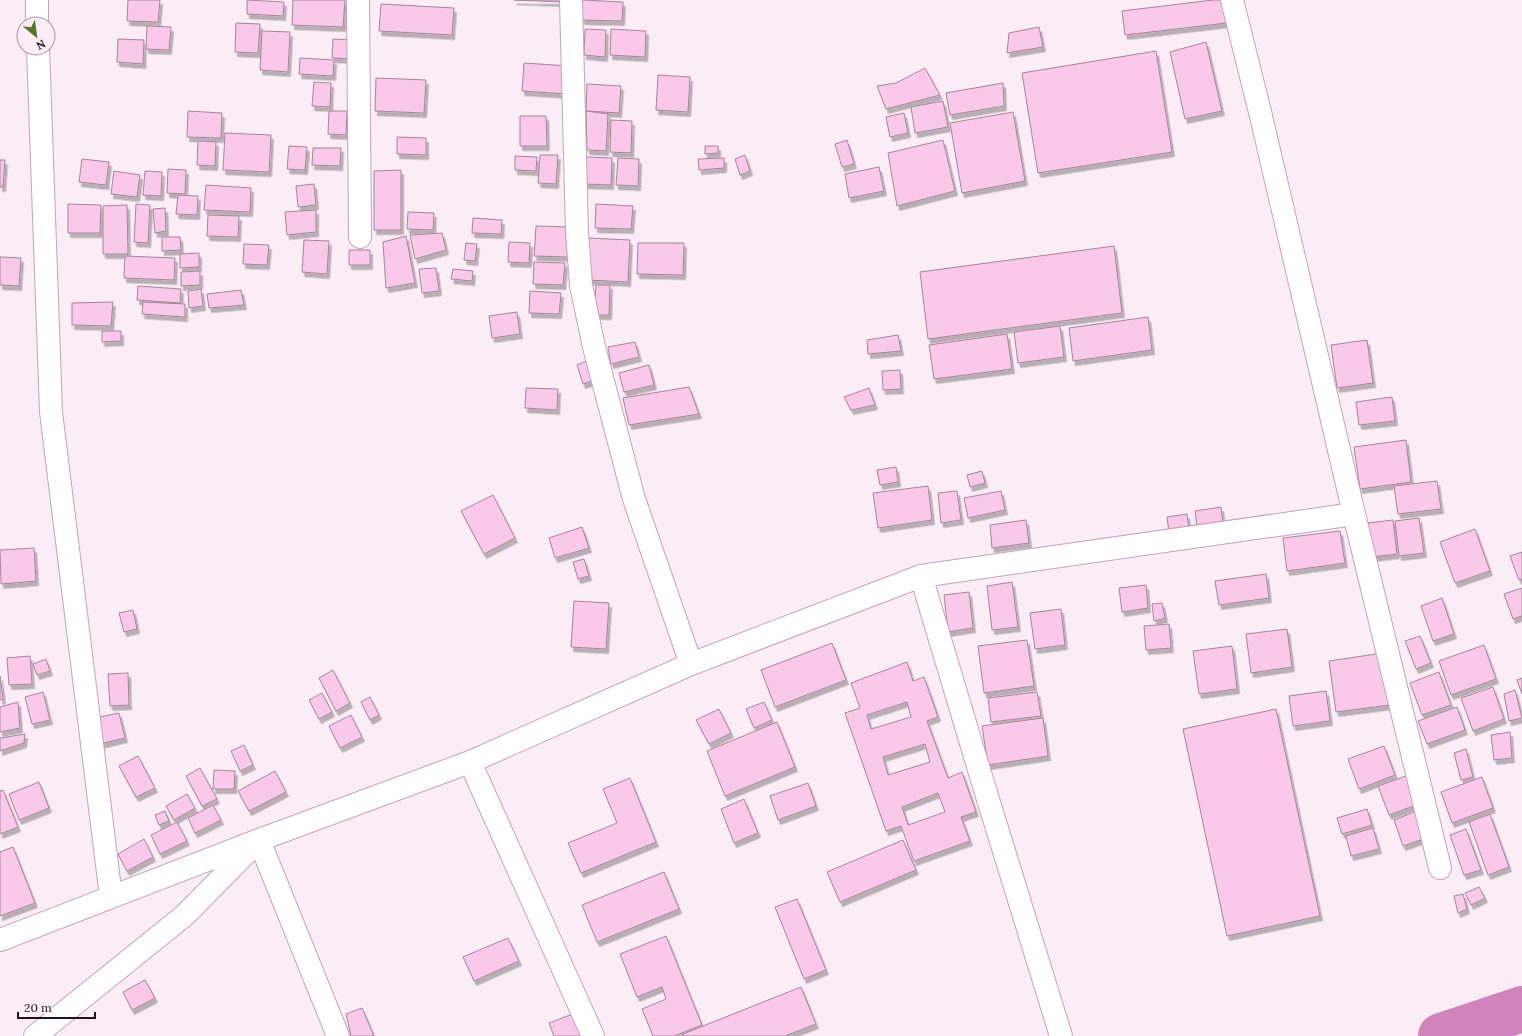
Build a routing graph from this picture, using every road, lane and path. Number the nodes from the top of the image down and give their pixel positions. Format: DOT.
graph roads {
  1 [pos="37,0"];
  2 [pos="358,0"];
  3 [pos="571,0"];
  4 [pos="1232,0"];
  5 [pos="38,16"];
  6 [pos="38,56"];
  7 [pos="360,237"];
  8 [pos="1354,514"];
  9 [pos="921,576"];
  10 [pos="691,664"];
  11 [pos="470,762"];
  12 [pos="259,840"];
  13 [pos="1440,868"];
  14 [pos="110,897"];
  15 [pos="0,940"];
  16 [pos="35,1036"];
  17 [pos="338,1036"];
  18 [pos="593,1036"];
  19 [pos="1061,1036"];
  1 -- 5 [label="street"];
  2 -- 7 [label="street"];
  3 -- 10 [label="street"];
  4 -- 8 [label="street"];
  6 -- 14 [label="street"];
  8 -- 9 [label="street"];
  8 -- 13 [label="street"];
  9 -- 10 [label="street"];
  9 -- 19 [label="street"];
  10 -- 11 [label="street"];
  11 -- 12 [label="street"];
  11 -- 18 [label="street"];
  12 -- 14 [label="street"];
  12 -- 16 [label="street"];
  12 -- 17 [label="street"];
  14 -- 15 [label="street"];
}
